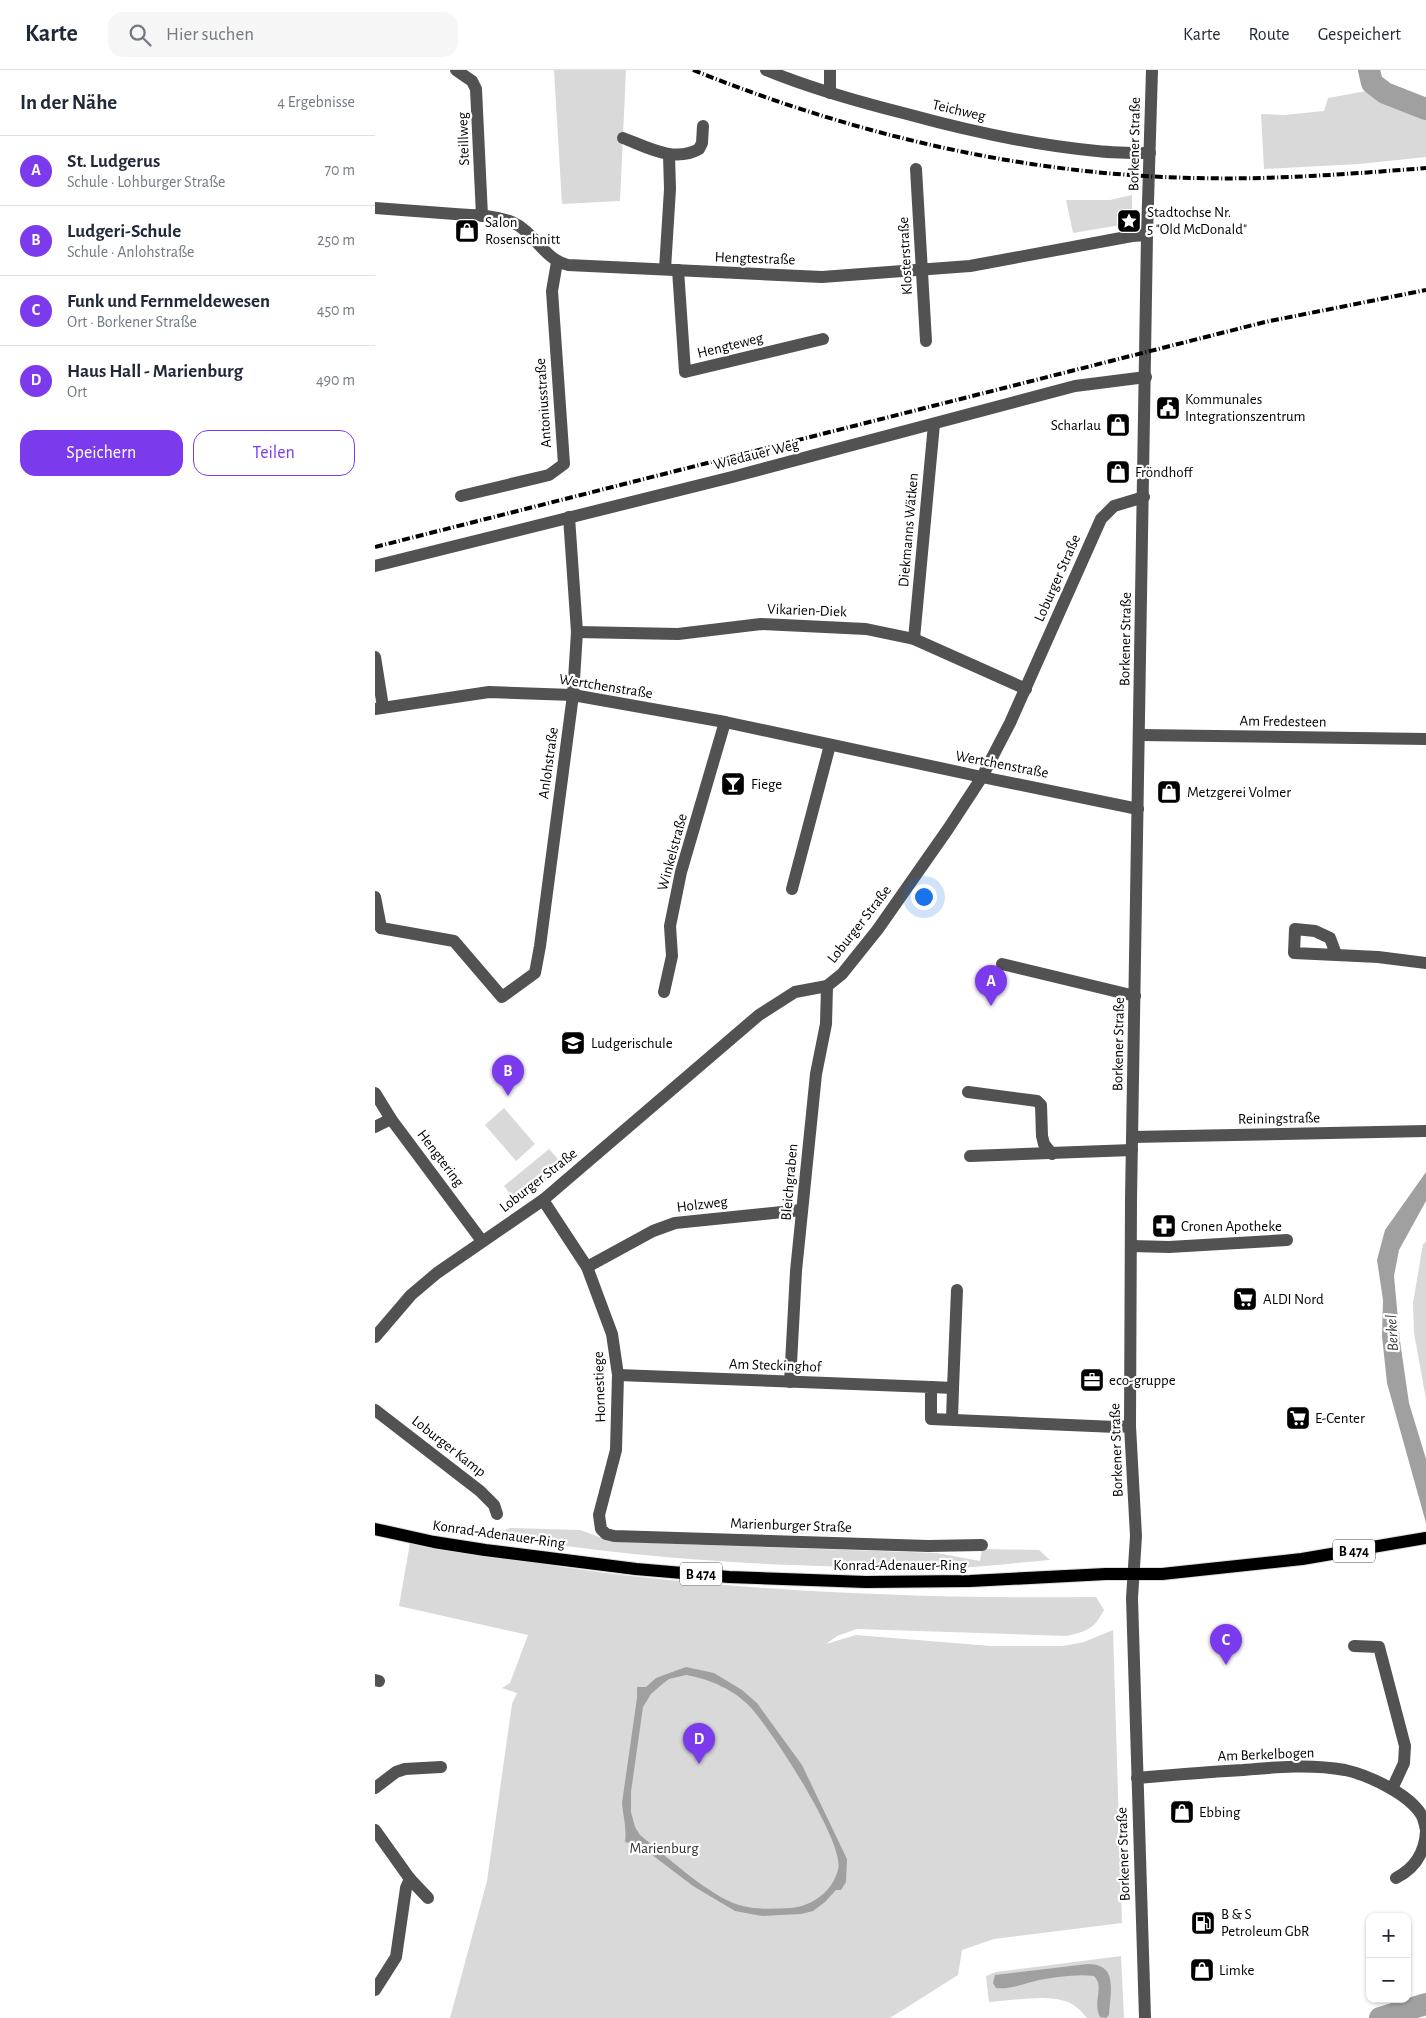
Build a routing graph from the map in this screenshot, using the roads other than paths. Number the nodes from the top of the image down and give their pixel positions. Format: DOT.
graph roads {
  1 [pos="456,70"];
  2 [pos="766,70"];
  3 [pos="830,70"];
  4 [pos="1152,70"];
  5 [pos="830,93"];
  6 [pos="703,126"];
  7 [pos="623,138"];
  8 [pos="1150,153"];
  9 [pos="669,155"];
  10 [pos="916,169"];
  11 [pos="375,208"];
  12 [pos="483,216"];
  13 [pos="1147,235"];
  14 [pos="557,262"];
  15 [pos="671,270"];
  16 [pos="922,270"];
  17 [pos="823,339"];
  18 [pos="926,341"];
  19 [pos="1146,376"];
  20 [pos="934,424"];
  21 [pos="461,496"];
  22 [pos="1144,497"];
  23 [pos="569,517"];
  24 [pos="375,566"];
  25 [pos="577,632"];
  26 [pos="914,639"];
  27 [pos="375,657"];
  28 [pos="1026,689"];
  29 [pos="573,695"];
  30 [pos="379,708"];
  31 [pos="725,722"];
  32 [pos="1140,735"];
  33 [pos="1426,740"];
  34 [pos="830,745"];
  35 [pos="982,778"];
  36 [pos="1138,808"];
  37 [pos="792,889"];
  38 [pos="375,897"];
  39 [pos="378,930"];
  40 [pos="1336,954"];
  41 [pos="1426,963"];
  42 [pos="1002,964"];
  43 [pos="827,986"];
  44 [pos="664,992"];
  45 [pos="1135,996"];
  46 [pos="968,1092"];
  47 [pos="375,1093"];
  48 [pos="391,1118"];
  49 [pos="375,1128"];
  50 [pos="1426,1132"];
  51 [pos="1132,1144"];
  52 [pos="1052,1154"];
  53 [pos="970,1156"];
  54 [pos="543,1200"];
  55 [pos="802,1210"];
  56 [pos="1287,1240"];
  57 [pos="482,1241"];
  58 [pos="1131,1246"];
  59 [pos="587,1268"];
  60 [pos="957,1290"];
  61 [pos="375,1337"];
  62 [pos="618,1375"];
  63 [pos="790,1382"];
  64 [pos="931,1387"];
  65 [pos="953,1388"];
  66 [pos="375,1410"];
  67 [pos="952,1419"];
  68 [pos="1130,1426"];
  69 [pos="497,1514"];
  70 [pos="375,1529"];
  71 [pos="601,1529"];
  72 [pos="1426,1538"];
  73 [pos="982,1545"];
  74 [pos="1133,1574"];
  75 [pos="1354,1646"];
  76 [pos="441,1767"];
  77 [pos="1137,1778"];
  78 [pos="375,1788"];
  79 [pos="1392,1789"];
  80 [pos="375,1830"];
  81 [pos="1426,1831"];
  82 [pos="1396,1878"];
  83 [pos="409,1879"];
  84 [pos="428,1898"];
  85 [pos="375,1990"];
  86 [pos="1145,2018"];
  1 -- 12 [label="street, Steillweg"];
  2 -- 5 [label="street, Teichweg"];
  3 -- 5 [label="street"];
  4 -- 8 [label="street, Borkener Straße"];
  5 -- 8 [label="street, Teichweg"];
  6 -- 9 [label="street"];
  7 -- 9 [label="street"];
  8 -- 13 [label="street, Borkener Straße"];
  9 -- 15 [label="street, Hengteweg"];
  10 -- 16 [label="street, Klosterstraße"];
  11 -- 12 [label="street"];
  12 -- 14 [label="street"];
  13 -- 16 [label="street, Hengtestraße"];
  13 -- 19 [label="street, Borkener Straße"];
  14 -- 15 [label="street, Hengtestraße"];
  14 -- 21 [label="street, Antoniusstraße"];
  15 -- 16 [label="street, Hengtestraße"];
  15 -- 17 [label="street, Hengteweg"];
  16 -- 18 [label="street, Klosterstraße"];
  19 -- 20 [label="street, Wiedauer Weg"];
  19 -- 22 [label="street, Borkener Straße"];
  20 -- 23 [label="street, Wiedauer Weg"];
  20 -- 26 [label="street, Diekmanns Wätken"];
  22 -- 28 [label="street, Loburger Straße"];
  22 -- 32 [label="street, Borkener Straße"];
  23 -- 24 [label="street, Wiedauer Weg"];
  23 -- 25 [label="street, Anlohstraße"];
  25 -- 26 [label="street, Vikarien-Diek"];
  25 -- 29 [label="street, Anlohstraße"];
  26 -- 28 [label="street, Vikarien-Diek"];
  27 -- 30 [label="street"];
  28 -- 35 [label="street, Loburger Straße"];
  29 -- 30 [label="street, Wertchenstraße"];
  29 -- 31 [label="street, Wertchenstraße"];
  29 -- 39 [label="street, Anlohstraße"];
  31 -- 34 [label="street, Wertchenstraße"];
  31 -- 44 [label="street, Winkelstraße"];
  32 -- 33 [label="street, Am Fredesteen"];
  32 -- 36 [label="street, Borkener Straße"];
  34 -- 35 [label="street, Wertchenstraße"];
  34 -- 37 [label="street"];
  35 -- 36 [label="street, Wertchenstraße"];
  35 -- 43 [label="street, Loburger Straße"];
  36 -- 45 [label="street, Borkener Straße"];
  38 -- 39 [label="street"];
  40 -- 41 [label="street"];
  42 -- 45 [label="street"];
  43 -- 54 [label="street, Loburger Straße"];
  43 -- 55 [label="street, Bleichgraben"];
  45 -- 51 [label="street, Borkener Straße"];
  46 -- 52 [label="street"];
  47 -- 48 [label="street, Hengtering"];
  48 -- 49 [label="street"];
  48 -- 57 [label="street, Hengtering"];
  50 -- 51 [label="street, Reiningstraße"];
  51 -- 52 [label="street, Reiningstraße"];
  51 -- 58 [label="street, Borkener Straße"];
  52 -- 53 [label="street, Reiningstraße"];
  54 -- 57 [label="street, Loburger Straße"];
  54 -- 59 [label="street, Hornestiege"];
  55 -- 59 [label="street, Holzweg"];
  55 -- 63 [label="street, Bleichgraben"];
  56 -- 58 [label="street"];
  57 -- 61 [label="street, Loburger Straße"];
  58 -- 68 [label="street, Borkener Straße"];
  59 -- 62 [label="street, Hornestiege"];
  60 -- 65 [label="street"];
  62 -- 63 [label="street, Am Steckinghof"];
  62 -- 71 [label="street, Hornestiege"];
  63 -- 64 [label="street, Am Steckinghof"];
  64 -- 65 [label="street, Am Steckinghof"];
  64 -- 67 [label="street"];
  65 -- 67 [label="street"];
  66 -- 69 [label="street, Loburger Kamp"];
  67 -- 68 [label="street"];
  68 -- 74 [label="street, Borkener Straße"];
  70 -- 74 [label="main road, Konrad-Adenauer-Ring / B 474"];
  71 -- 73 [label="street, Marienburger Straße"];
  72 -- 74 [label="main road, Konrad-Adenauer-Ring / B 474"];
  74 -- 77 [label="street, Borkener Straße"];
  75 -- 79 [label="street"];
  76 -- 78 [label="street"];
  77 -- 79 [label="street, Am Berkelbogen"];
  77 -- 86 [label="street, Borkener Straße"];
  79 -- 81 [label="street, Am Berkelbogen"];
  80 -- 83 [label="street"];
  81 -- 82 [label="street, Am Berkelbogen"];
  83 -- 84 [label="street"];
  83 -- 85 [label="street"];
}
